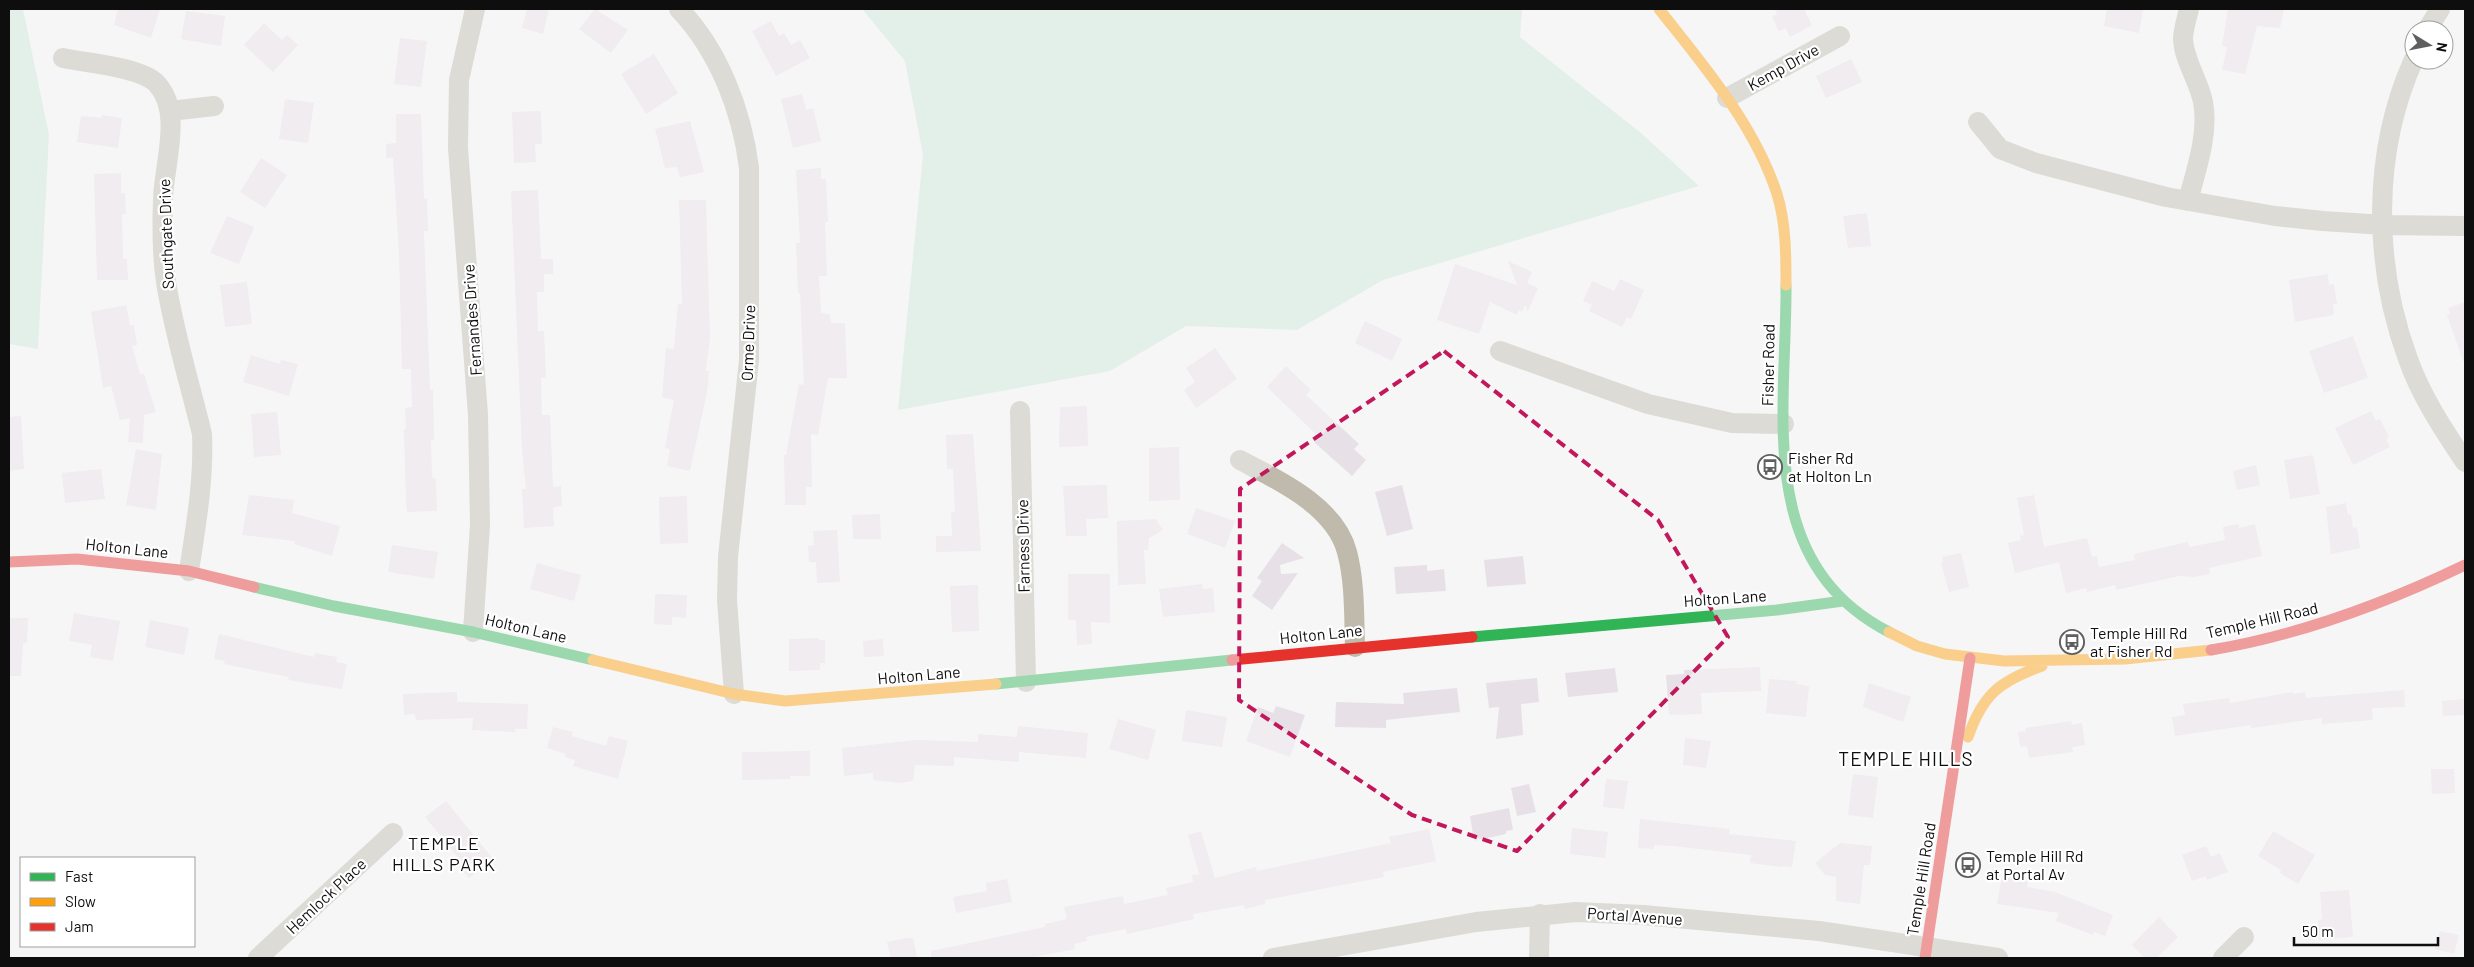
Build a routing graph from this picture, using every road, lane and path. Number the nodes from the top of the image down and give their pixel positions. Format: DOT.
graph roads {
  1 [pos="474,9"];
  2 [pos="679,9"];
  3 [pos="1659,9"];
  4 [pos="2190,9"];
  5 [pos="2440,9"];
  6 [pos="2434,20"];
  7 [pos="1840,36"];
  8 [pos="63,58"];
  9 [pos="2410,70"];
  10 [pos="1728,98"];
  11 [pos="214,106"];
  12 [pos="170,111"];
  13 [pos="1978,122"];
  14 [pos="2188,201"];
  15 [pos="2384,225"];
  16 [pos="2465,226"];
  17 [pos="1500,351"];
  18 [pos="1020,411"];
  19 [pos="1784,424"];
  20 [pos="1240,460"];
  21 [pos="2465,462"];
  22 [pos="9,562"];
  23 [pos="2465,565"];
  24 [pos="189,571"];
  25 [pos="1843,602"];
  26 [pos="473,632"];
  27 [pos="1355,647"];
  28 [pos="1970,658"];
  29 [pos="2054,662"];
  30 [pos="1026,682"];
  31 [pos="734,694"];
  32 [pos="1953,782"];
  33 [pos="393,833"];
  34 [pos="1540,914"];
  35 [pos="2244,937"];
  36 [pos="1926,953"];
  37 [pos="258,958"];
  38 [pos="1273,958"];
  39 [pos="1539,958"];
  40 [pos="1998,958"];
  41 [pos="2223,958"];
  1 -- 26 [label="street, Fernandes Drive"];
  2 -- 31 [label="street, Orme Drive"];
  3 -- 10 [label="street, Fisher Road"];
  4 -- 14 [label="street"];
  5 -- 6 [label="street"];
  7 -- 10 [label="street, Kemp Drive"];
  8 -- 12 [label="street, Southgate Drive"];
  9 -- 15 [label="street"];
  10 -- 19 [label="street, Fisher Road"];
  11 -- 12 [label="street"];
  12 -- 24 [label="street, Southgate Drive"];
  13 -- 14 [label="street"];
  14 -- 15 [label="street"];
  15 -- 16 [label="street"];
  15 -- 21 [label="street"];
  17 -- 19 [label="street"];
  18 -- 30 [label="street, Farness Drive"];
  19 -- 25 [label="street, Fisher Road"];
  20 -- 27 [label="street"];
  22 -- 24 [label="street, Holton Lane"];
  23 -- 29 [label="street, Temple Hill Road"];
  24 -- 26 [label="street, Holton Lane"];
  25 -- 27 [label="street, Holton Lane"];
  25 -- 28 [label="street, Fisher Road"];
  26 -- 31 [label="street, Holton Lane"];
  27 -- 30 [label="street, Holton Lane"];
  28 -- 29 [label="street, Temple Hill Road"];
  28 -- 32 [label="street, Temple Hill Road"];
  29 -- 32 [label="street"];
  30 -- 31 [label="street, Holton Lane"];
  32 -- 36 [label="street, Temple Hill Road"];
  33 -- 37 [label="street, Hemlock Place"];
  34 -- 36 [label="street, Portal Avenue"];
  34 -- 38 [label="street, Portal Avenue"];
  34 -- 39 [label="street"];
  35 -- 41 [label="street"];
  36 -- 40 [label="street, Portal Avenue"];
}
